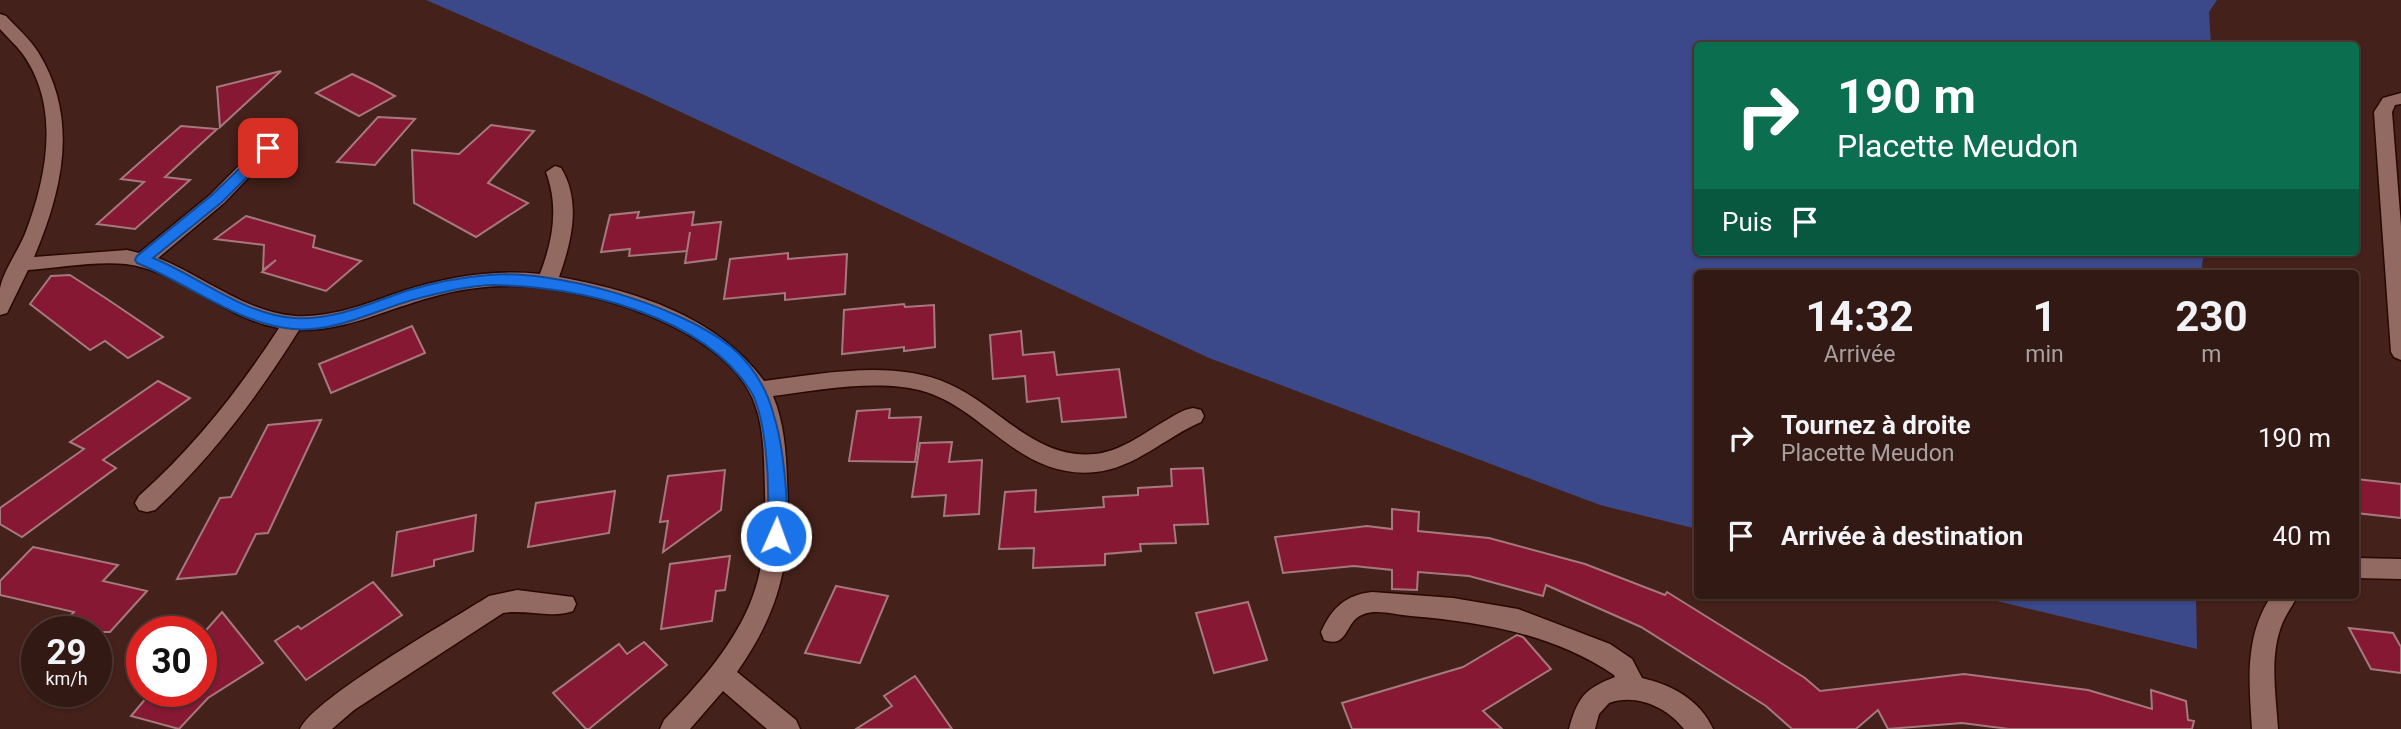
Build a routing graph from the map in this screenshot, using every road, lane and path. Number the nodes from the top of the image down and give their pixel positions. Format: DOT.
graph roads {
  1 [pos="0,19"];
  2 [pos="2400,98"];
  3 [pos="286,128"];
  4 [pos="555,172"];
  5 [pos="142,260"];
  6 [pos="23,264"];
  7 [pos="547,282"];
  8 [pos="0,308"];
  9 [pos="293,323"];
  10 [pos="2401,352"];
  11 [pos="759,390"];
  12 [pos="1193,416"];
  13 [pos="148,503"];
  14 [pos="2359,568"];
  15 [pos="2401,569"];
  16 [pos="2283,599"];
  17 [pos="564,604"];
  18 [pos="1333,632"];
  19 [pos="721,674"];
  20 [pos="1633,687"];
  21 [pos="313,729"];
  22 [pos="673,729"];
  23 [pos="787,729"];
  24 [pos="1582,729"];
  25 [pos="1700,729"];
  26 [pos="2264,729"];
  1 -- 6 [label="street"];
  2 -- 10 [label="street"];
  3 -- 5 [label="street"];
  4 -- 7 [label="street"];
  5 -- 6 [label="street"];
  5 -- 9 [label="street"];
  6 -- 8 [label="street"];
  7 -- 9 [label="street"];
  7 -- 11 [label="street"];
  9 -- 13 [label="street"];
  11 -- 12 [label="street"];
  11 -- 19 [label="street"];
  14 -- 15 [label="street"];
  16 -- 26 [label="street"];
  17 -- 21 [label="street"];
  18 -- 20 [label="street"];
  19 -- 22 [label="street"];
  19 -- 23 [label="street"];
  20 -- 24 [label="street"];
  20 -- 25 [label="street"];
}
